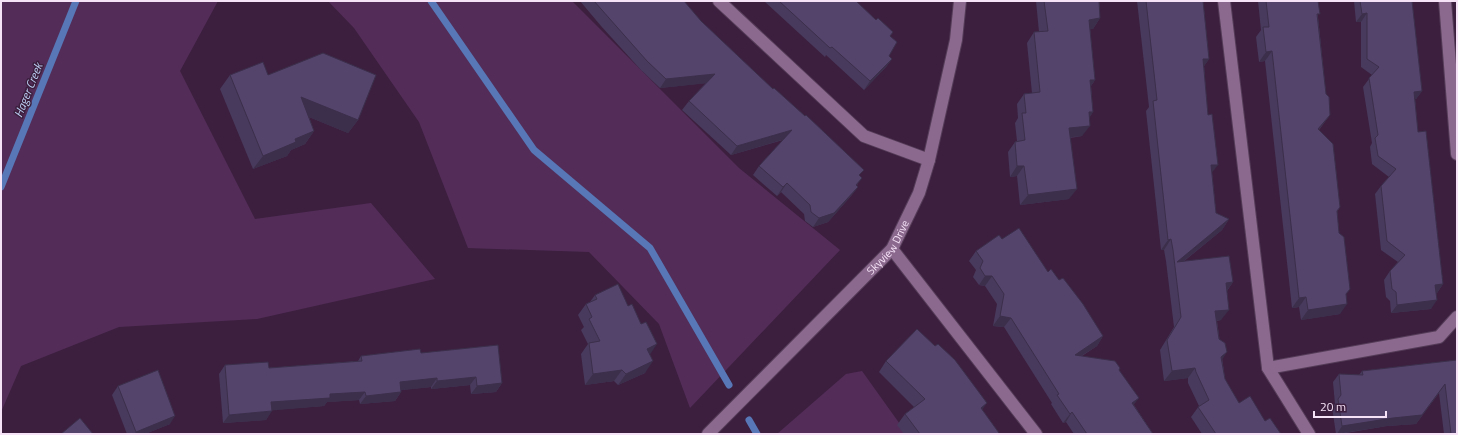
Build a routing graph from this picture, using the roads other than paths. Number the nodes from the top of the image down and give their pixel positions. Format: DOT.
graph roads {
  1 [pos="719,1"];
  2 [pos="960,1"];
  3 [pos="1224,1"];
  4 [pos="1445,1"];
  5 [pos="1457,154"];
  6 [pos="929,160"];
  7 [pos="892,249"];
  8 [pos="1457,317"];
  9 [pos="1268,368"];
  10 [pos="708,434"];
  11 [pos="1036,434"];
  12 [pos="1309,434"];
  1 -- 6 [label="street"];
  2 -- 6 [label="street, Skyview Drive"];
  3 -- 9 [label="street"];
  4 -- 5 [label="street"];
  6 -- 7 [label="street, Skyview Drive"];
  7 -- 10 [label="street, Skyview Drive"];
  7 -- 11 [label="street"];
  8 -- 9 [label="street"];
  9 -- 12 [label="street"];
}
